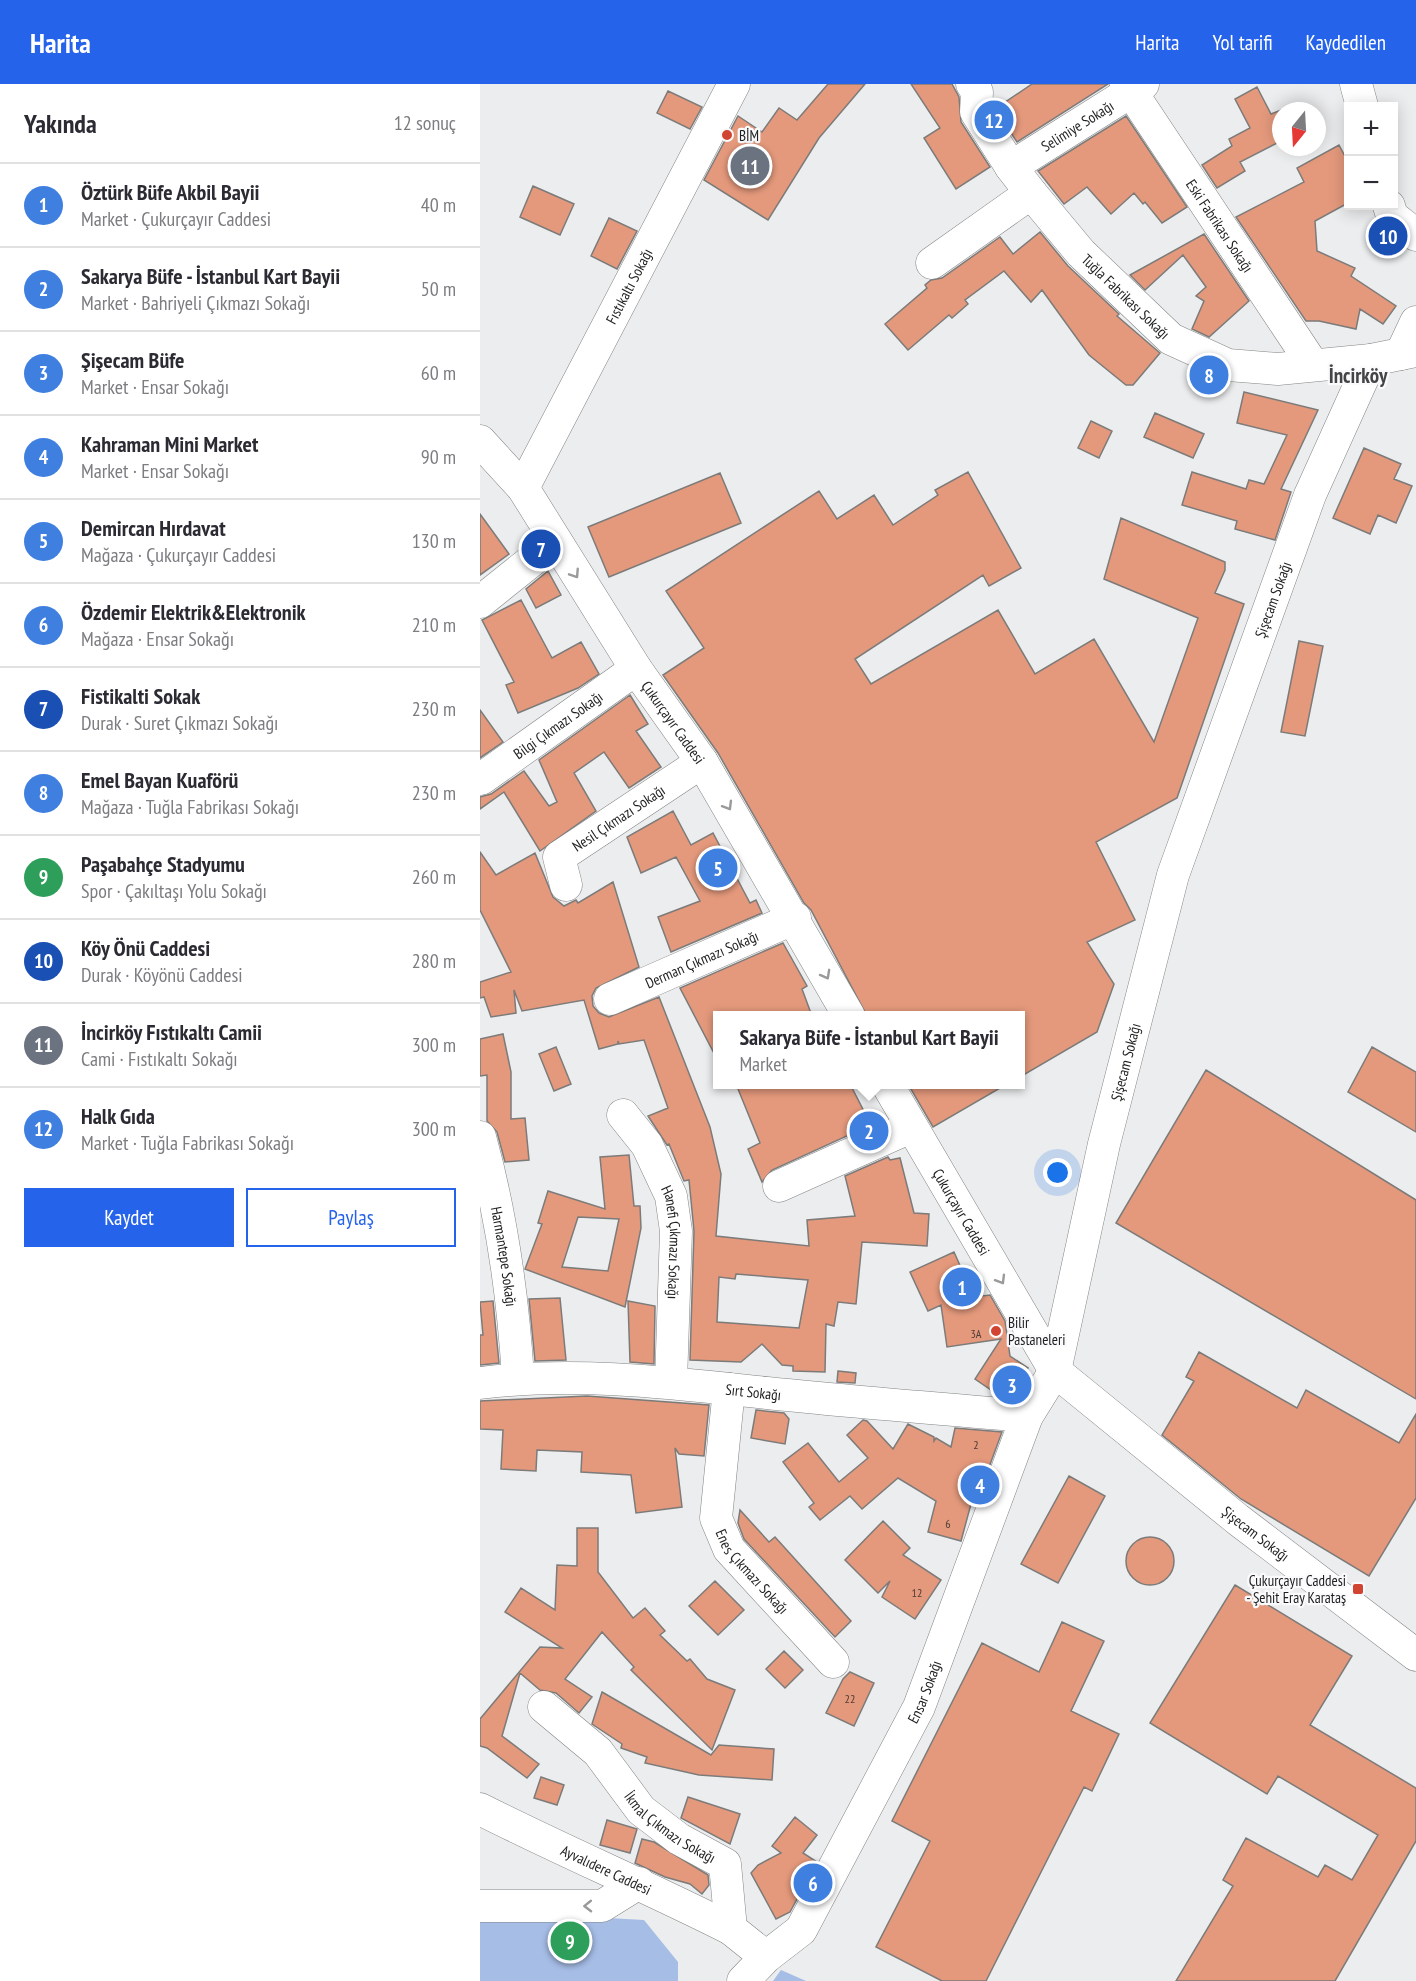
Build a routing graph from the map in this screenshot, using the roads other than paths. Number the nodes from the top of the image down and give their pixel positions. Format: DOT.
graph roads {
  1 [pos="734,84"];
  2 [pos="972,84"];
  3 [pos="1356,84"];
  4 [pos="1133,87"];
  5 [pos="1361,102"];
  6 [pos="1011,167"];
  7 [pos="1031,193"];
  8 [pos="1390,210"];
  9 [pos="1416,235"];
  10 [pos="932,262"];
  11 [pos="1416,322"];
  12 [pos="1409,352"];
  13 [pos="1371,360"];
  14 [pos="1313,365"];
  15 [pos="480,441"];
  16 [pos="523,488"];
  17 [pos="555,542"];
  18 [pos="480,602"];
  19 [pos="636,669"];
  20 [pos="702,762"];
  21 [pos="481,779"];
  22 [pos="566,885"];
  23 [pos="795,918"];
  24 [pos="610,999"];
  25 [pos="846,1011"];
  26 [pos="890,1089"];
  27 [pos="623,1115"];
  28 [pos="911,1127"];
  29 [pos="480,1137"];
  30 [pos="779,1186"];
  31 [pos="1055,1371"];
  32 [pos="518,1378"];
  33 [pos="671,1382"];
  34 [pos="480,1383"];
  35 [pos="729,1389"];
  36 [pos="1027,1416"];
  37 [pos="1416,1655"];
  38 [pos="833,1662"];
  39 [pos="544,1707"];
  40 [pos="480,1809"];
  41 [pos="639,1882"];
  42 [pos="480,1906"];
  43 [pos="731,1929"];
  44 [pos="766,1956"];
  45 [pos="743,1981"];
  1 -- 16 [label="street, Fıstıkaltı Sokağı"];
  2 -- 6 [label="street, Tuğla Fabrikası Sokağı"];
  3 -- 5 [label="street"];
  4 -- 6 [label="street, Selimiye Sokağı"];
  4 -- 14 [label="street, Eski Fabrikası Sokağı"];
  6 -- 7 [label="street, Tuğla Fabrikası Sokağı"];
  7 -- 10 [label="street"];
  7 -- 14 [label="street, Tuğla Fabrikası Sokağı"];
  8 -- 9 [label="street"];
  11 -- 12 [label="street"];
  12 -- 13 [label="street"];
  13 -- 14 [label="street, Tuğla Fabrikası Sokağı"];
  13 -- 31 [label="street, Şişecam Sokağı"];
  15 -- 16 [label="street, Çukurçayır Caddesi"];
  16 -- 17 [label="street, Çukurçayır Caddesi"];
  17 -- 18 [label="street"];
  17 -- 19 [label="street, Çukurçayır Caddesi, one-way"];
  19 -- 20 [label="street, Çukurçayır Caddesi"];
  19 -- 21 [label="street, Bilgi Çıkmazı Sokağı"];
  20 -- 22 [label="street, Nesil Çıkmazı Sokağı"];
  20 -- 23 [label="street, Çukurçayır Caddesi, one-way"];
  23 -- 24 [label="street, Derman Çıkmazı Sokağı"];
  23 -- 25 [label="street, Çukurçayır Caddesi, one-way"];
  26 -- 28 [label="street, Çukurçayır Caddesi"];
  27 -- 33 [label="street, Hanefi Çıkmazı Sokağı"];
  28 -- 30 [label="street"];
  28 -- 31 [label="street, Çukurçayır Caddesi, one-way"];
  29 -- 32 [label="street, Harmantepe Sokağı"];
  31 -- 36 [label="street, Ensar Sokağı"];
  31 -- 37 [label="street, Şişecam Sokağı"];
  32 -- 33 [label="street, Sırt Sokağı"];
  32 -- 34 [label="street, Sırt Sokağı"];
  33 -- 35 [label="street, Sırt Sokağı"];
  35 -- 36 [label="street, Sırt Sokağı"];
  35 -- 38 [label="street, Enes Çıkmazı Sokağı"];
  36 -- 44 [label="street, Ensar Sokağı"];
  39 -- 43 [label="street, İkmal Çıkmazı Sokağı"];
  40 -- 41 [label="street, Ayvalıdere Caddesi"];
  41 -- 42 [label="street, one-way"];
  41 -- 43 [label="street, Ayvalıdere Caddesi"];
  43 -- 44 [label="street"];
  44 -- 45 [label="street, Ensar Sokağı"];
}
